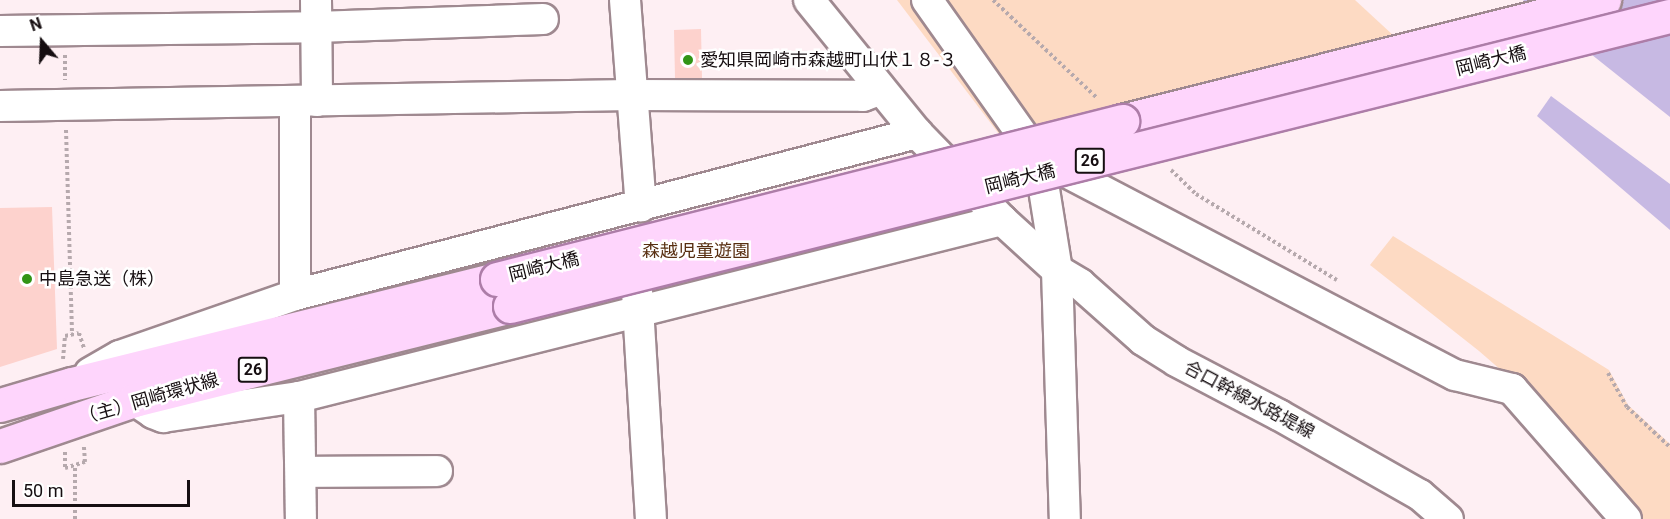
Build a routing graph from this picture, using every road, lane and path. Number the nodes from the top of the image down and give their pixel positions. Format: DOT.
graph roads {
  1 [pos="625,0"];
  2 [pos="809,0"];
  3 [pos="927,0"];
  4 [pos="993,0"];
  5 [pos="1604,0"];
  6 [pos="316,14"];
  7 [pos="1670,16"];
  8 [pos="543,19"];
  9 [pos="0,31"];
  10 [pos="881,89"];
  11 [pos="630,95"];
  12 [pos="306,102"];
  13 [pos="65,105"];
  14 [pos="0,106"];
  15 [pos="1122,121"];
  16 [pos="917,134"];
  17 [pos="1039,158"];
  18 [pos="1163,161"];
  19 [pos="635,207"];
  20 [pos="1002,220"];
  21 [pos="1057,270"];
  22 [pos="1344,285"];
  23 [pos="503,293"];
  24 [pos="296,294"];
  25 [pos="639,312"];
  26 [pos="72,334"];
  27 [pos="86,352"];
  28 [pos="67,371"];
  29 [pos="1608,373"];
  30 [pos="299,397"];
  31 [pos="134,400"];
  32 [pos="0,405"];
  33 [pos="83,443"];
  34 [pos="0,446"];
  35 [pos="1670,447"];
  36 [pos="65,449"];
  37 [pos="75,465"];
  38 [pos="438,471"];
  39 [pos="302,472"];
  40 [pos="75,519"];
  41 [pos="302,519"];
  42 [pos="651,519"];
  43 [pos="1065,519"];
  44 [pos="1448,519"];
  45 [pos="1626,519"];
  1 -- 11 [label="street"];
  2 -- 10 [label="street"];
  3 -- 17 [label="street"];
  4 -- 15 [label="path"];
  5 -- 15 [label="main road, 岡崎大橋 / 26"];
  6 -- 8 [label="street"];
  6 -- 9 [label="street"];
  6 -- 12 [label="street"];
  7 -- 23 [label="main road, 岡崎大橋 / 26, bridge"];
  10 -- 11 [label="street"];
  10 -- 16 [label="street, 合口幹線水路堤線"];
  11 -- 12 [label="street"];
  11 -- 19 [label="street"];
  12 -- 13 [label="street"];
  12 -- 24 [label="street"];
  13 -- 14 [label="street"];
  13 -- 26 [label="path"];
  15 -- 23 [label="main road, 岡崎大橋 / 26, bridge"];
  16 -- 19 [label="street"];
  16 -- 20 [label="street, 合口幹線水路堤線"];
  17 -- 21 [label="street"];
  17 -- 45 [label="street"];
  18 -- 22 [label="path"];
  19 -- 24 [label="street"];
  19 -- 25 [label="street"];
  20 -- 21 [label="street, 合口幹線水路堤線"];
  20 -- 25 [label="street"];
  21 -- 43 [label="street"];
  21 -- 44 [label="street, 合口幹線水路堤線"];
  23 -- 28 [label="main road, （主）岡崎環状線 / 26"];
  23 -- 31 [label="main road, （主）岡崎環状線 / 26"];
  24 -- 28 [label="street"];
  25 -- 30 [label="street"];
  25 -- 42 [label="street"];
  26 -- 27 [label="path"];
  26 -- 28 [label="path"];
  28 -- 32 [label="main road, （主）岡崎環状線 / 26"];
  29 -- 35 [label="path"];
  30 -- 31 [label="street"];
  30 -- 39 [label="street"];
  31 -- 34 [label="main road, （主）岡崎環状線 / 26"];
  33 -- 37 [label="path"];
  36 -- 37 [label="path"];
  37 -- 40 [label="path"];
  38 -- 39 [label="street"];
  39 -- 41 [label="street"];
}
